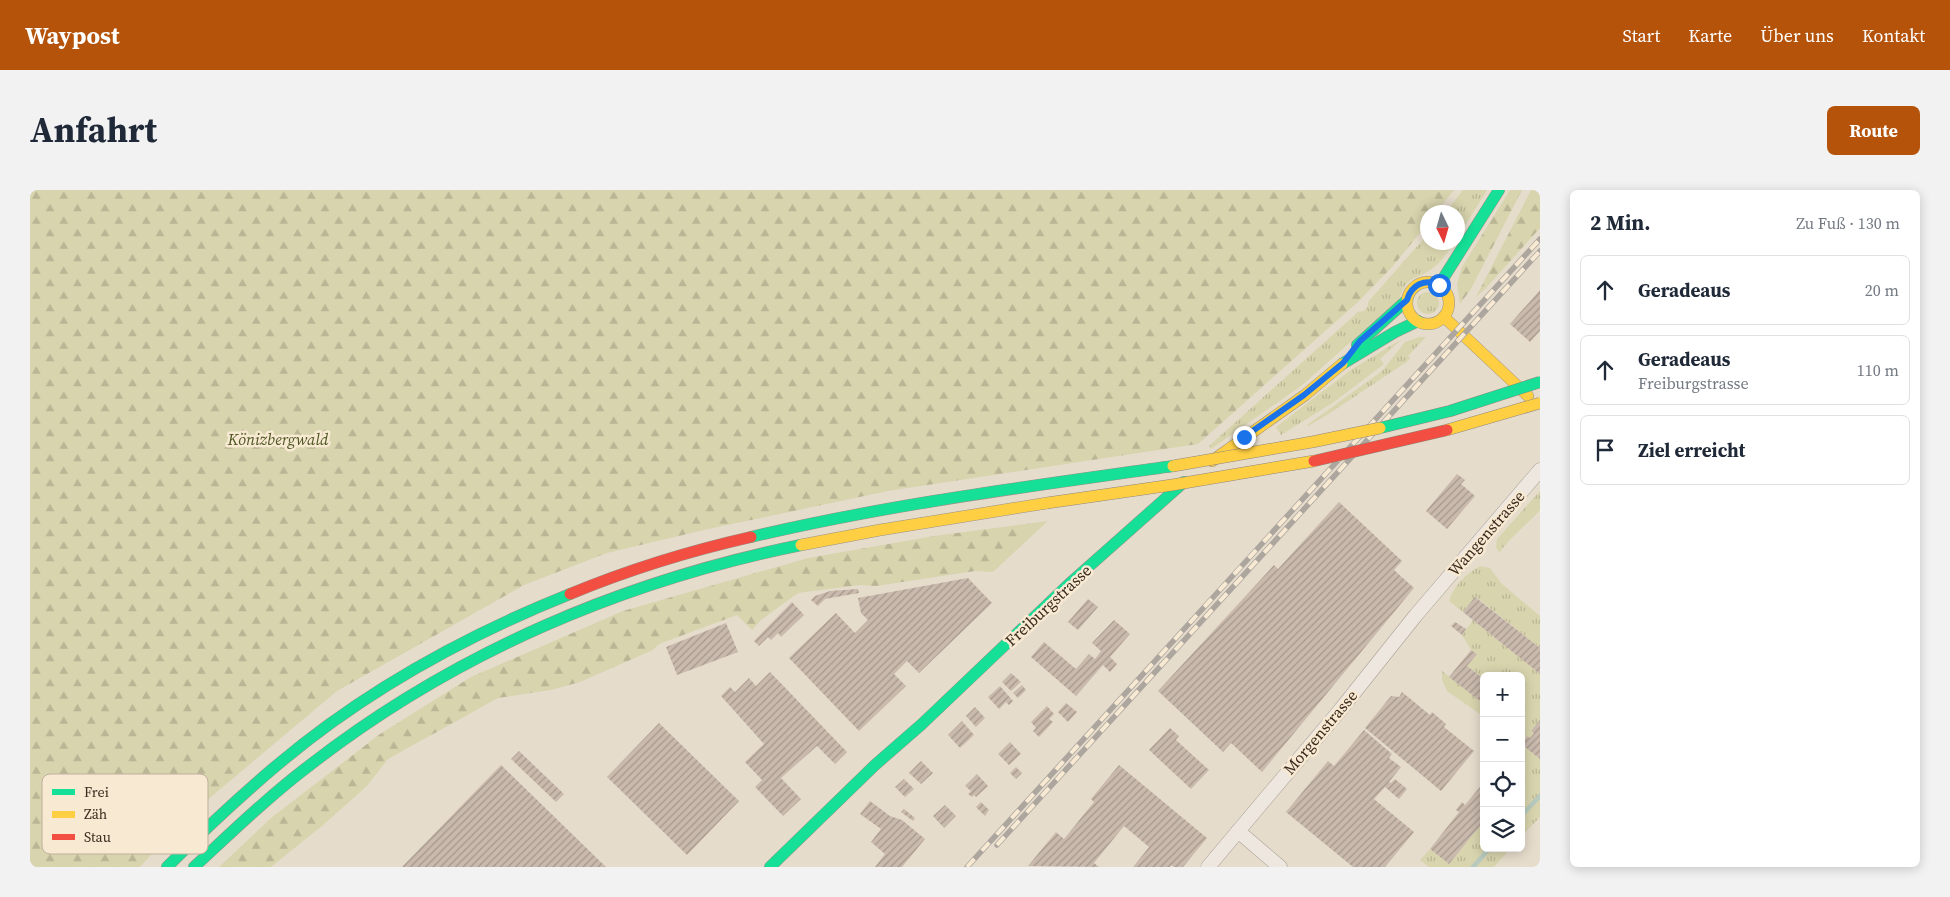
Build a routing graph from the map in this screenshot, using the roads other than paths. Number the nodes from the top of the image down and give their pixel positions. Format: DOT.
graph roads {
  1 [pos="1499,190"];
  2 [pos="1439,285"];
  3 [pos="1407,300"];
  4 [pos="1444,317"];
  5 [pos="1418,321"];
  6 [pos="1343,363"];
  7 [pos="1540,382"];
  8 [pos="1540,402"];
  9 [pos="1540,407"];
  10 [pos="1540,470"];
  11 [pos="1432,596"];
  12 [pos="208,826"];
  13 [pos="1238,831"];
  14 [pos="180,854"];
  15 [pos="208,854"];
  16 [pos="208,854"];
  17 [pos="167,867"];
  18 [pos="194,867"];
  19 [pos="770,867"];
  20 [pos="1208,867"];
  21 [pos="1280,867"];
  1 -- 2 [label="main road"];
  2 -- 3 [label="main road"];
  2 -- 4 [label="main road"];
  3 -- 5 [label="main road"];
  3 -- 6 [label="main road, Freiburgstrasse"];
  4 -- 5 [label="main road"];
  4 -- 9 [label="main road"];
  5 -- 6 [label="main road, Freiburgstrasse"];
  6 -- 19 [label="main road, Freiburgstrasse"];
  7 -- 12 [label="main road, bridge"];
  8 -- 15 [label="main road, bridge"];
  10 -- 11 [label="street, Wangenstrasse"];
  11 -- 13 [label="street, Morgenstrasse"];
  13 -- 20 [label="street, Morgenstrasse"];
  13 -- 21 [label="street"];
  14 -- 17 [label="main road, bridge"];
  16 -- 18 [label="main road, bridge"];
}
